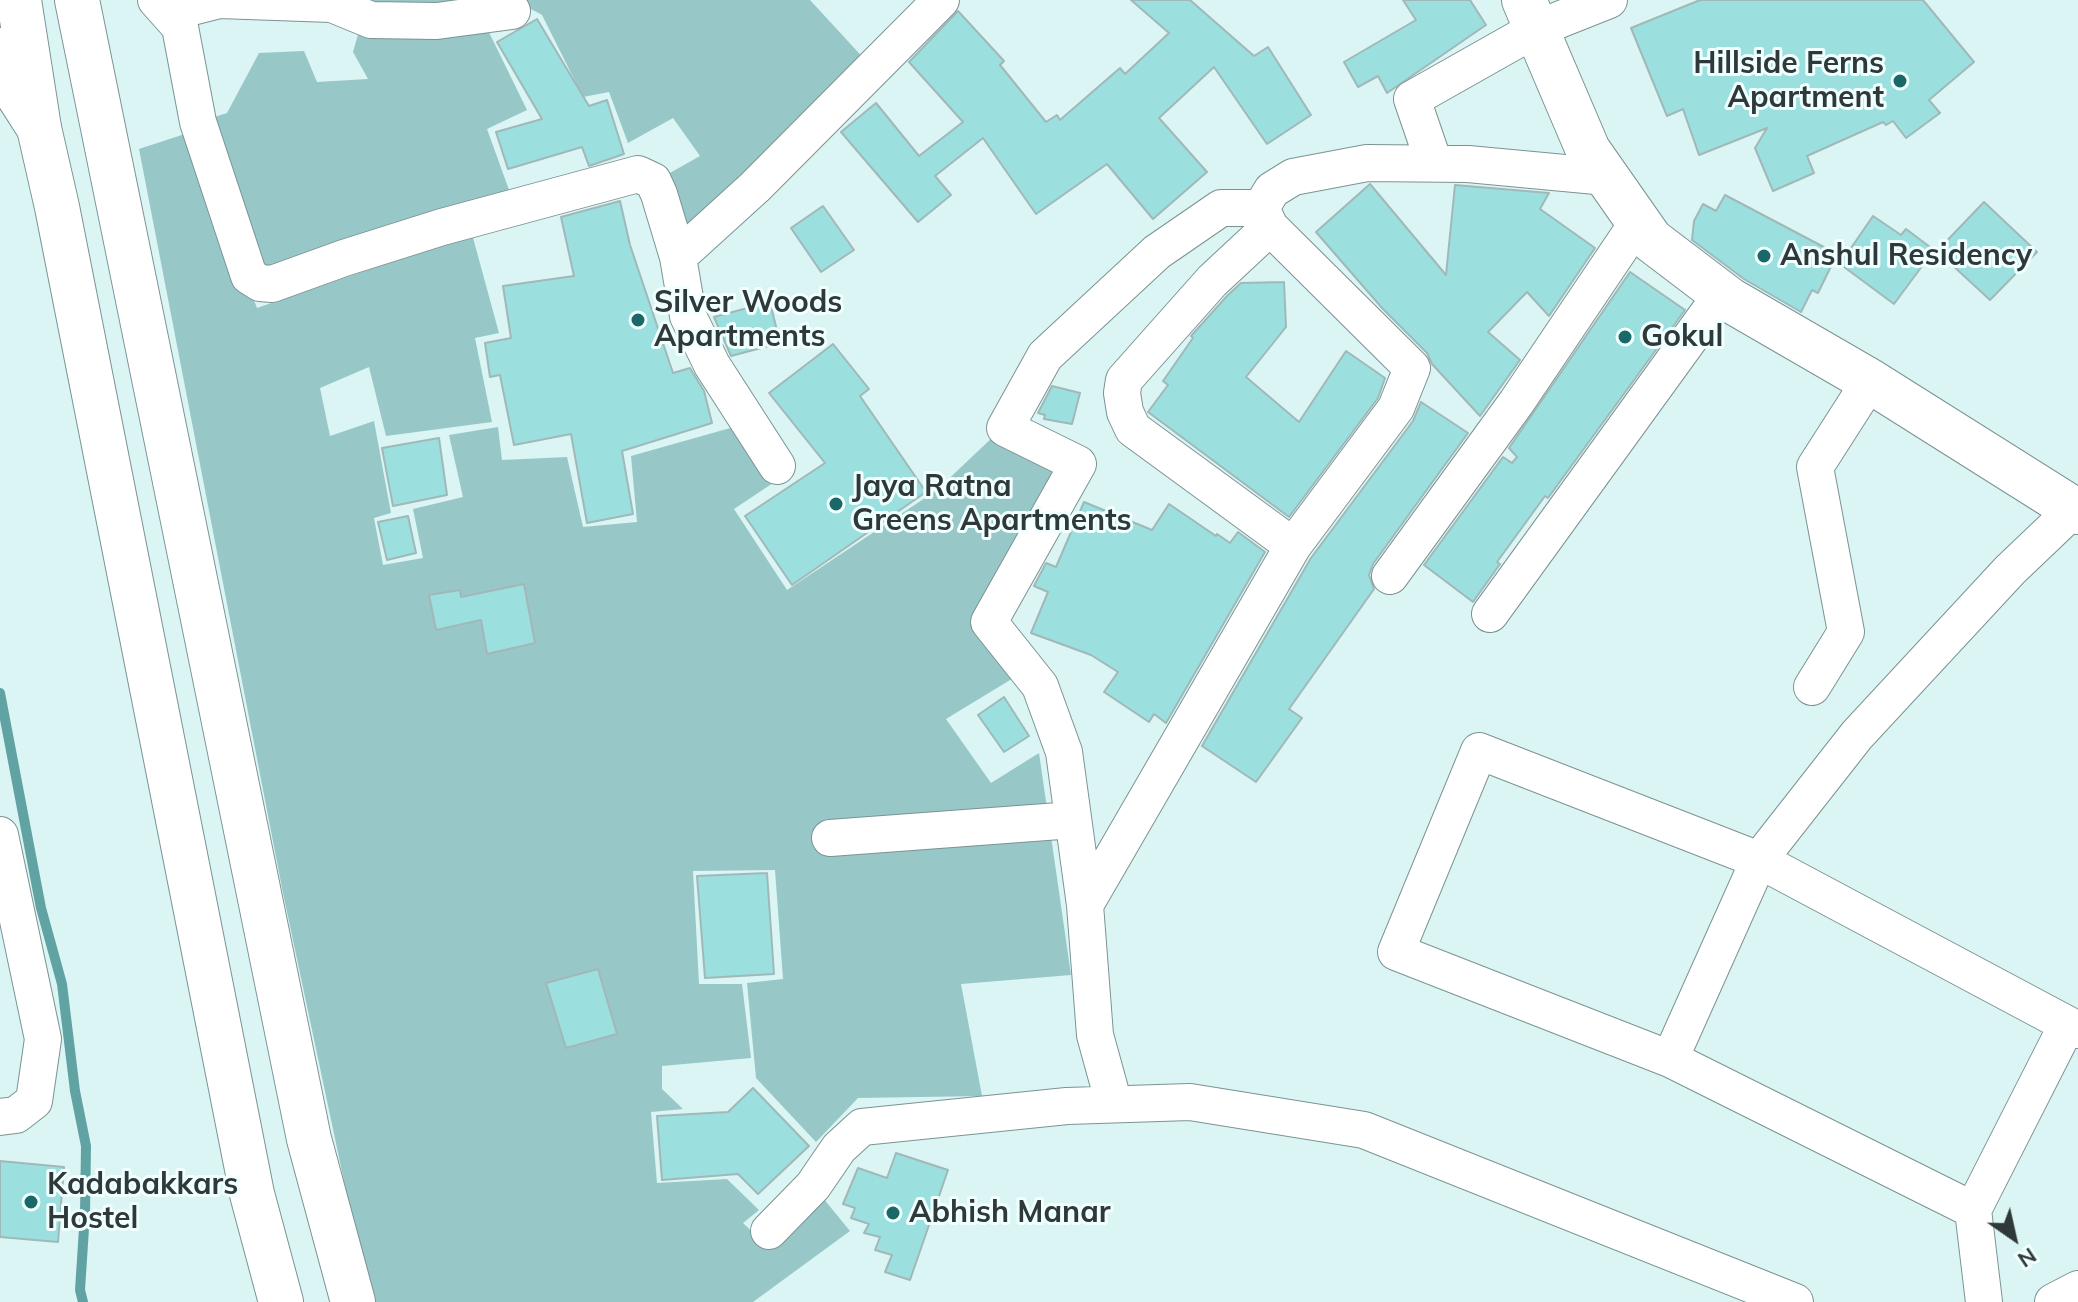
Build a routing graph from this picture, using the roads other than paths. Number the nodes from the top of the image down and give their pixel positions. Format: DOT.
graph roads {
  1 [pos="19,0"];
  2 [pos="77,0"];
  3 [pos="941,0"];
  4 [pos="1609,0"];
  5 [pos="162,7"];
  6 [pos="512,11"];
  7 [pos="1530,15"];
  8 [pos="0,50"];
  9 [pos="39,128"];
  10 [pos="1434,163"];
  11 [pos="1607,177"];
  12 [pos="1266,218"];
  13 [pos="1638,222"];
  14 [pos="678,257"];
  15 [pos="1722,294"];
  16 [pos="1870,381"];
  17 [pos="777,466"];
  18 [pos="2076,511"];
  19 [pos="1293,546"];
  20 [pos="1390,576"];
  21 [pos="1490,614"];
  22 [pos="1812,687"];
  23 [pos="1073,820"];
  24 [pos="0,835"];
  25 [pos="830,838"];
  26 [pos="1759,860"];
  27 [pos="1085,905"];
  28 [pos="2072,1027"];
  29 [pos="1670,1059"];
  30 [pos="1114,1104"];
  31 [pos="0,1117"];
  32 [pos="1973,1210"];
  33 [pos="769,1231"];
  34 [pos="2078,1289"];
  35 [pos="1734,1291"];
  36 [pos="281,1302"];
  37 [pos="353,1302"];
  38 [pos="1795,1302"];
  39 [pos="1984,1302"];
  40 [pos="2053,1302"];
  1 -- 9 [label="main road"];
  2 -- 37 [label="main road"];
  3 -- 14 [label="street"];
  4 -- 7 [label="street"];
  5 -- 6 [label="street"];
  5 -- 14 [label="street"];
  7 -- 10 [label="street"];
  7 -- 11 [label="main road"];
  8 -- 9 [label="main road"];
  9 -- 36 [label="main road"];
  10 -- 11 [label="street"];
  10 -- 12 [label="street"];
  11 -- 13 [label="main road"];
  12 -- 19 [label="street"];
  12 -- 19 [label="street"];
  12 -- 23 [label="street"];
  13 -- 15 [label="main road"];
  13 -- 20 [label="street"];
  14 -- 17 [label="street"];
  15 -- 16 [label="main road"];
  15 -- 21 [label="street"];
  16 -- 18 [label="main road"];
  16 -- 22 [label="street"];
  18 -- 26 [label="street"];
  19 -- 27 [label="street"];
  23 -- 25 [label="street"];
  23 -- 27 [label="street"];
  24 -- 31 [label="street"];
  26 -- 28 [label="street"];
  26 -- 29 [label="street"];
  26 -- 29 [label="street"];
  27 -- 30 [label="street"];
  28 -- 32 [label="street"];
  29 -- 32 [label="street"];
  30 -- 33 [label="street"];
  30 -- 35 [label="street"];
  32 -- 39 [label="street"];
  34 -- 40 [label="street"];
  35 -- 38 [label="street"];
}
